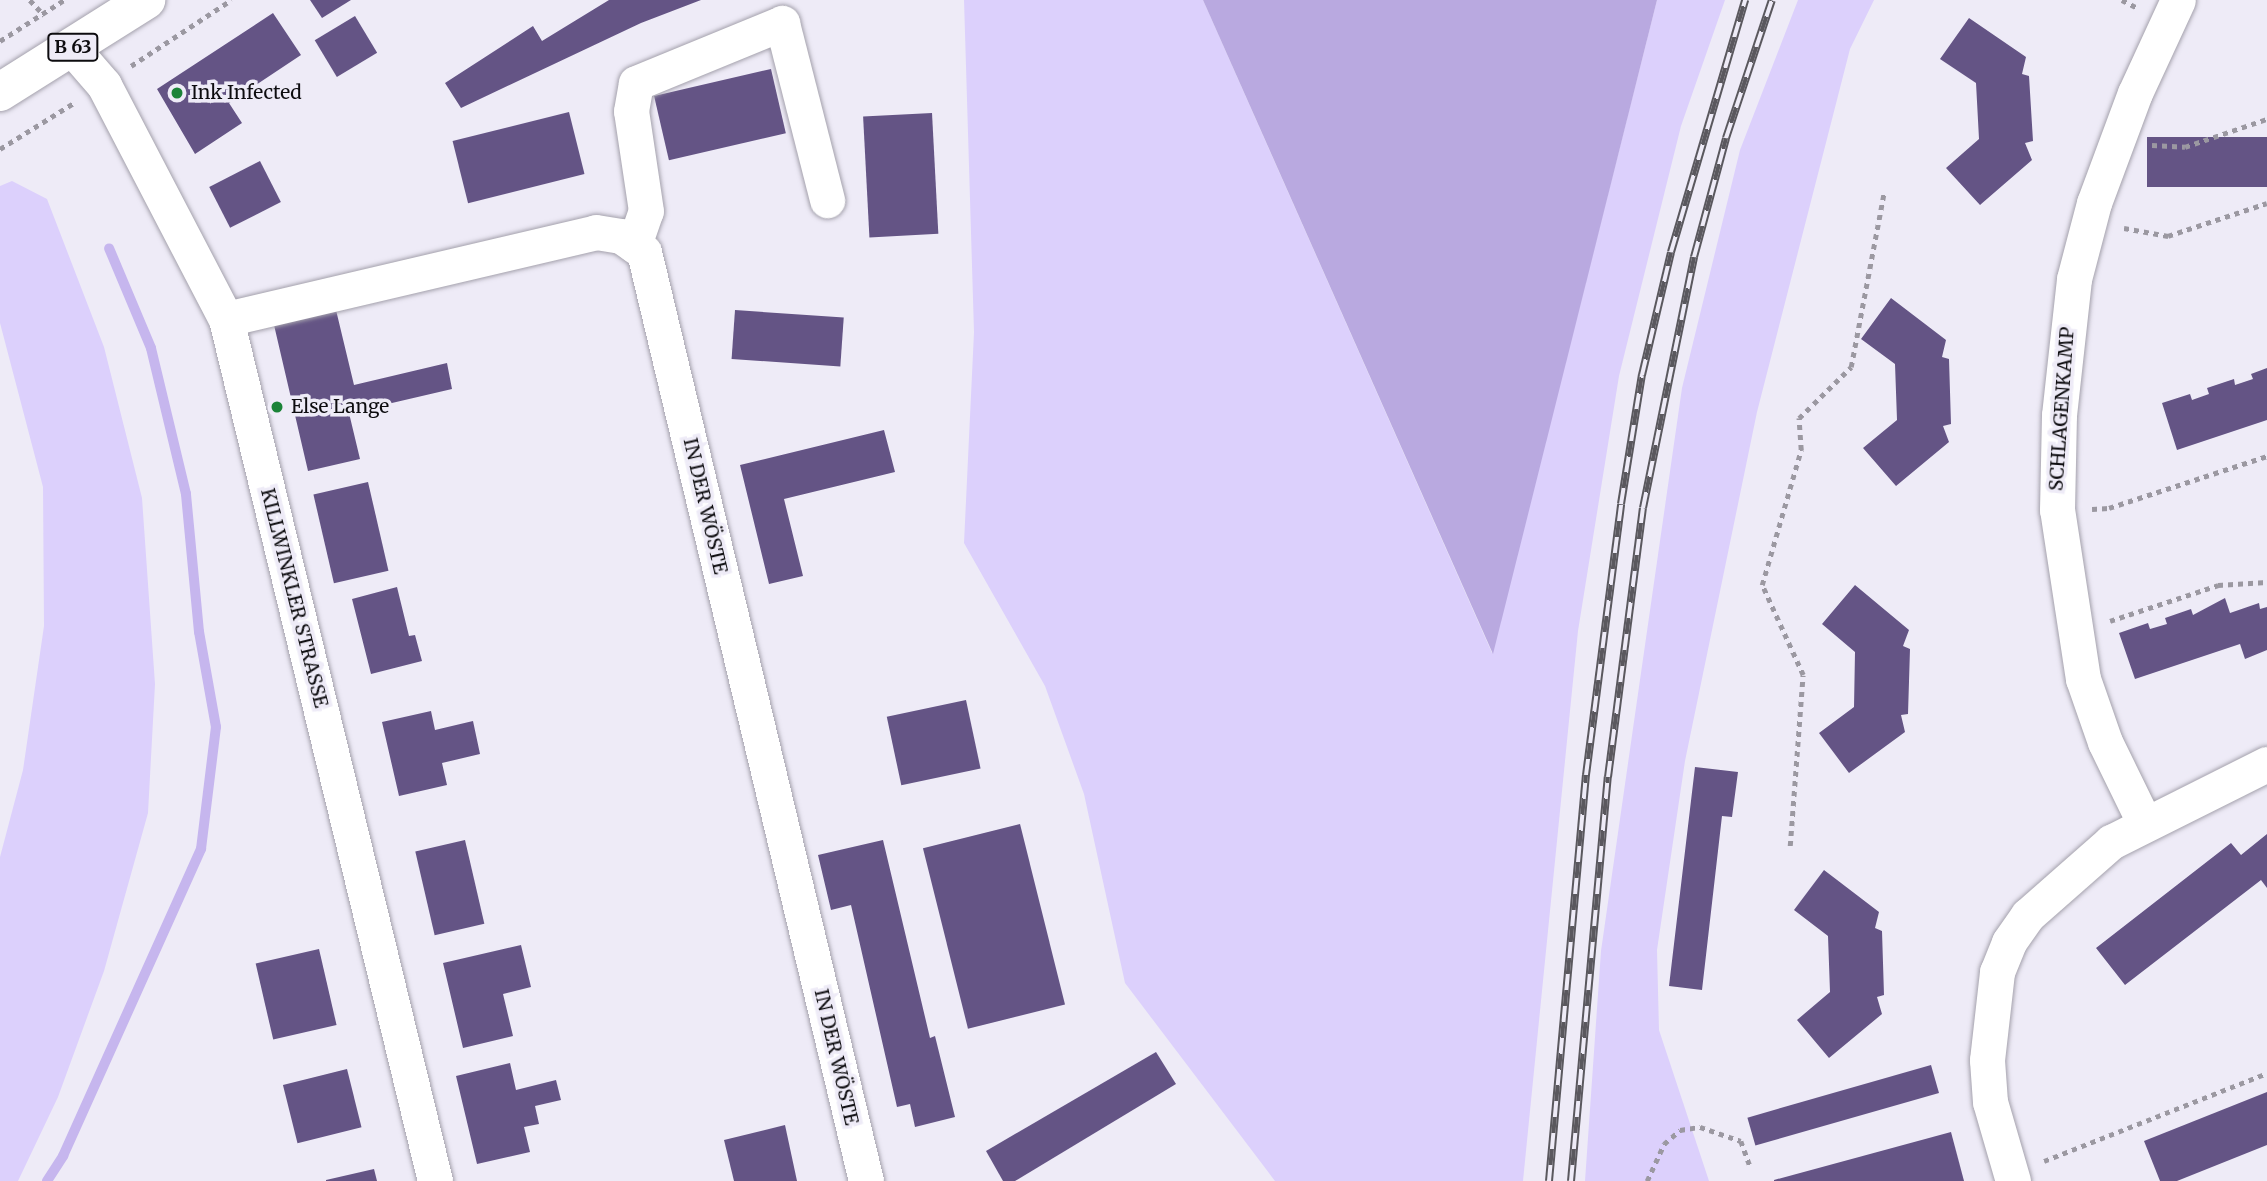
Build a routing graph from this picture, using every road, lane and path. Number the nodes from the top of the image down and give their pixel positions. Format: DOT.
graph roads {
  1 [pos="64,0"];
  2 [pos="146,0"];
  3 [pos="2178,0"];
  4 [pos="0,41"];
  5 [pos="72,48"];
  6 [pos="0,92"];
  7 [pos="2267,119"];
  8 [pos="2116,142"];
  9 [pos="1884,193"];
  10 [pos="827,200"];
  11 [pos="2267,203"];
  12 [pos="2089,221"];
  13 [pos="634,245"];
  14 [pos="226,319"];
  15 [pos="2267,456"];
  16 [pos="2057,510"];
  17 [pos="2267,582"];
  18 [pos="2074,633"];
  19 [pos="2267,764"];
  20 [pos="2145,824"];
  21 [pos="1790,846"];
  22 [pos="2267,1073"];
  23 [pos="1751,1168"];
  24 [pos="2011,1178"];
  25 [pos="435,1181"];
  26 [pos="866,1181"];
  27 [pos="1647,1181"];
  1 -- 4 [label="path"];
  2 -- 5 [label="main road, B 63"];
  3 -- 8 [label="street, SCHLAGENKAMP"];
  5 -- 6 [label="main road, B 63"];
  5 -- 14 [label="street, KILLWINKLER STRASSE"];
  7 -- 8 [label="path"];
  8 -- 12 [label="street, SCHLAGENKAMP"];
  9 -- 21 [label="path"];
  10 -- 13 [label="street"];
  11 -- 12 [label="path"];
  12 -- 16 [label="street, SCHLAGENKAMP"];
  13 -- 14 [label="street"];
  13 -- 26 [label="street, IN DER WÖSTE"];
  14 -- 25 [label="street, KILLWINKLER STRASSE"];
  15 -- 16 [label="path"];
  16 -- 18 [label="street, SCHLAGENKAMP"];
  17 -- 18 [label="path"];
  18 -- 20 [label="street, SCHLAGENKAMP"];
  19 -- 20 [label="street"];
  20 -- 24 [label="street"];
  22 -- 24 [label="path"];
  23 -- 27 [label="path"];
}
